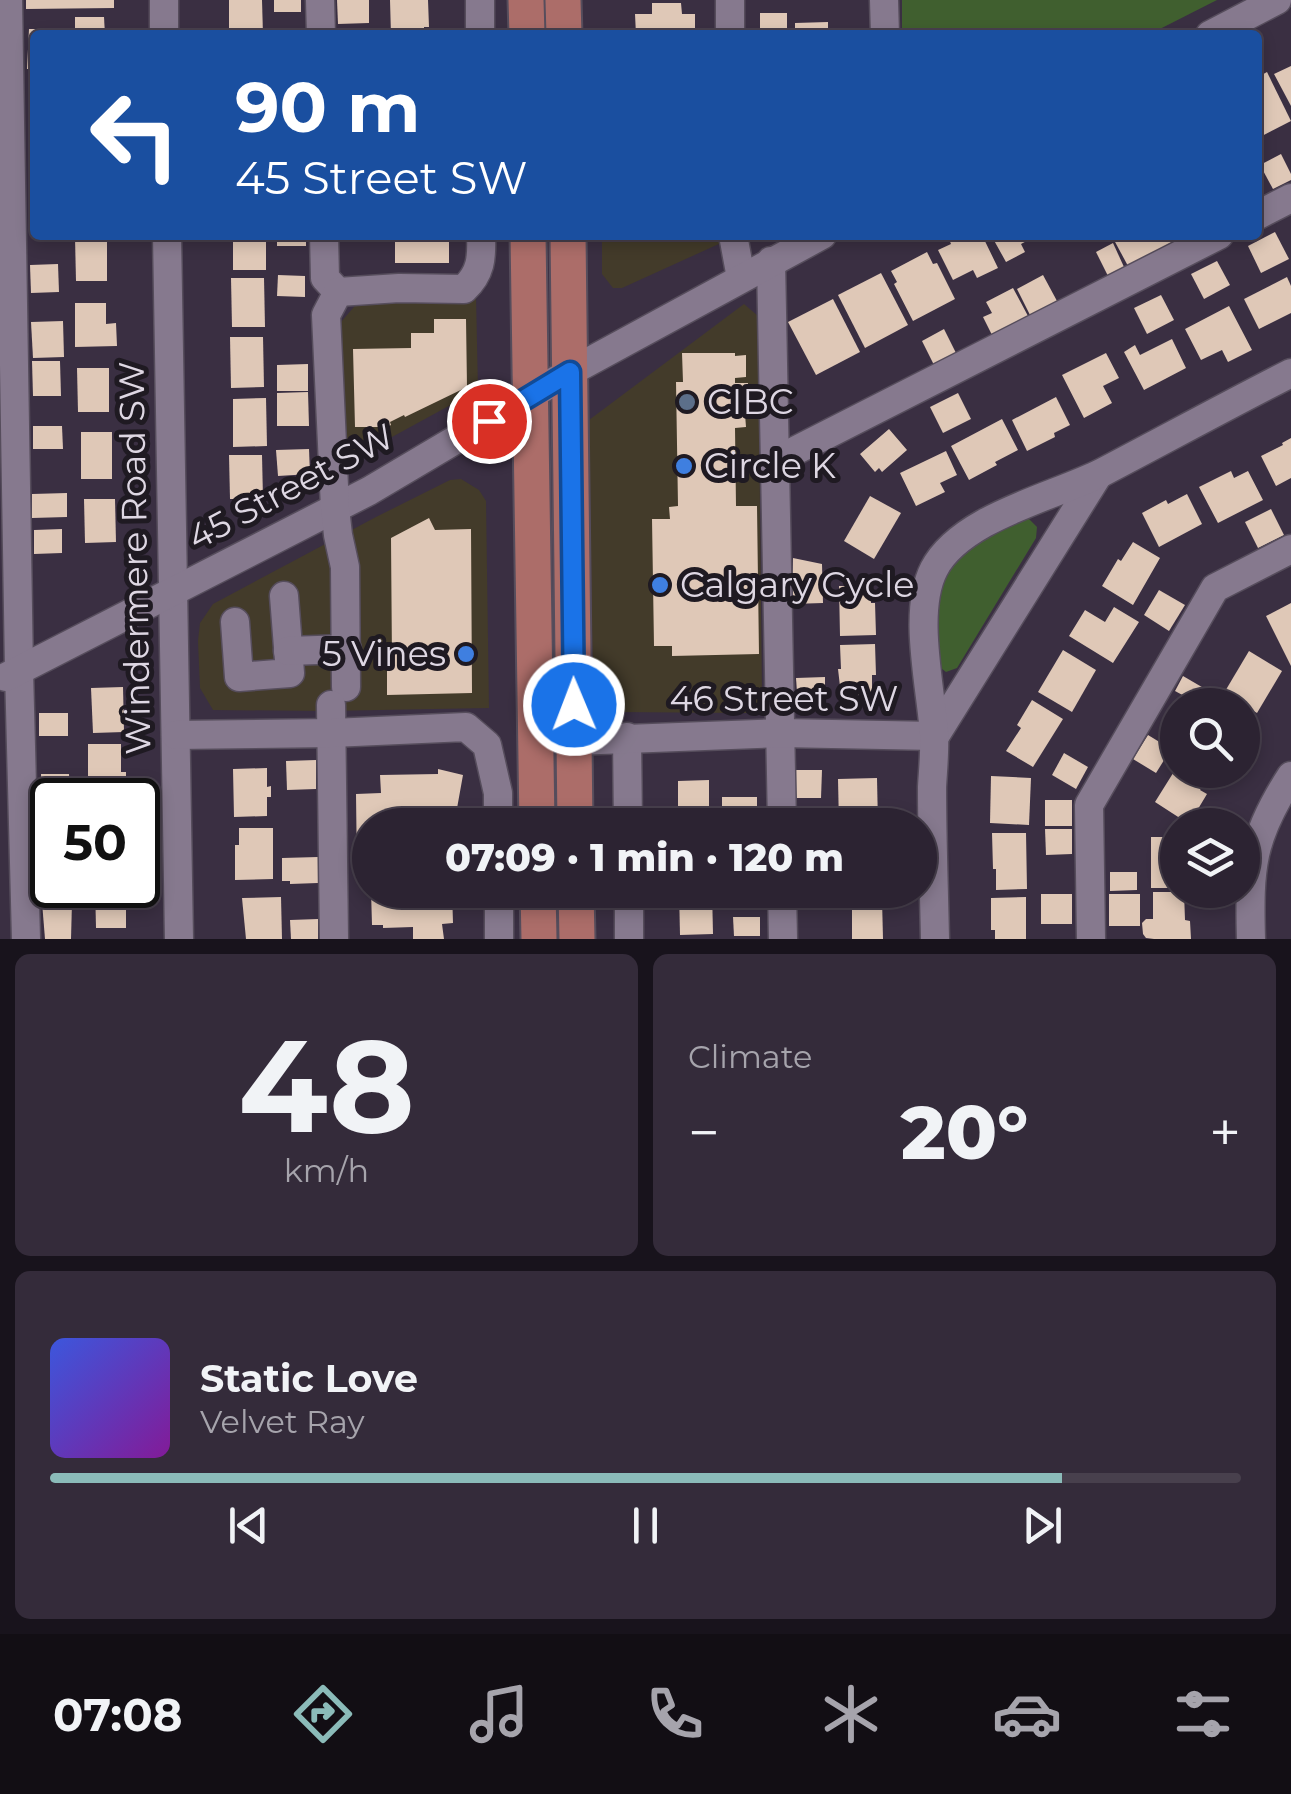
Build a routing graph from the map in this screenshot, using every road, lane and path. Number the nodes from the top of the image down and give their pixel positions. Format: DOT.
graph roads {
  1 [pos="8,0"];
  2 [pos="164,0"];
  3 [pos="320,0"];
  4 [pos="480,0"];
  5 [pos="526,0"];
  6 [pos="564,0"];
  7 [pos="730,0"];
  8 [pos="884,0"];
  9 [pos="1277,0"];
  10 [pos="164,30"];
  11 [pos="321,30"];
  12 [pos="480,30"];
  13 [pos="526,30"];
  14 [pos="564,30"];
  15 [pos="730,30"];
  16 [pos="884,30"];
  17 [pos="1220,30"];
  18 [pos="15,151"];
  19 [pos="1291,198"];
  20 [pos="1262,213"];
  21 [pos="168,240"];
  22 [pos="324,240"];
  23 [pos="482,240"];
  24 [pos="528,240"];
  25 [pos="568,240"];
  26 [pos="734,240"];
  27 [pos="812,240"];
  28 [pos="1209,240"];
  29 [pos="771,261"];
  30 [pos="740,278"];
  31 [pos="338,292"];
  32 [pos="570,372"];
  33 [pos="1291,373"];
  34 [pos="529,398"];
  35 [pos="773,462"];
  36 [pos="1098,475"];
  37 [pos="335,508"];
  38 [pos="1291,550"];
  39 [pos="172,592"];
  40 [pos="284,596"];
  41 [pos="235,622"];
  42 [pos="346,649"];
  43 [pos="288,651"];
  44 [pos="9,675"];
  45 [pos="336,708"];
  46 [pos="780,732"];
  47 [pos="176,735"];
  48 [pos="934,736"];
  49 [pos="627,737"];
  50 [pos="574,741"];
  51 [pos="1291,776"];
  52 [pos="498,808"];
  53 [pos="537,808"];
  54 [pos="575,808"];
  55 [pos="628,808"];
  56 [pos="782,808"];
  57 [pos="12,852"];
  58 [pos="499,908"];
  59 [pos="538,908"];
  60 [pos="576,908"];
  61 [pos="629,908"];
  62 [pos="782,908"];
  63 [pos="26,939"];
  64 [pos="179,939"];
  65 [pos="334,939"];
  66 [pos="500,939"];
  67 [pos="539,939"];
  68 [pos="576,939"];
  69 [pos="630,939"];
  70 [pos="783,939"];
  71 [pos="935,939"];
  72 [pos="1091,939"];
  73 [pos="1250,939"];
  1 -- 18 [label="street"];
  2 -- 10 [label="street"];
  3 -- 11 [label="street"];
  4 -- 12 [label="street"];
  5 -- 13 [label="main road"];
  6 -- 14 [label="main road"];
  7 -- 15 [label="street"];
  8 -- 16 [label="street"];
  9 -- 17 [label="street"];
  18 -- 44 [label="street"];
  19 -- 20 [label="street"];
  21 -- 39 [label="street, Windermere Road SW"];
  22 -- 31 [label="street"];
  23 -- 31 [label="street"];
  24 -- 34 [label="main road"];
  25 -- 32 [label="main road"];
  26 -- 30 [label="street"];
  27 -- 29 [label="street, 45 Street SW"];
  28 -- 35 [label="street"];
  29 -- 30 [label="street, 45 Street SW"];
  29 -- 35 [label="street"];
  30 -- 32 [label="street, 45 Street SW"];
  31 -- 37 [label="street"];
  32 -- 34 [label="street, 45 Street SW"];
  32 -- 50 [label="main road"];
  33 -- 36 [label="street"];
  34 -- 37 [label="street, 45 Street SW"];
  34 -- 53 [label="main road"];
  35 -- 46 [label="street"];
  36 -- 48 [label="street"];
  36 -- 48 [label="street"];
  37 -- 39 [label="street, 45 Street SW"];
  37 -- 42 [label="street"];
  38 -- 72 [label="street"];
  39 -- 44 [label="street, 45 Street SW"];
  39 -- 47 [label="street, Windermere Road SW"];
  40 -- 43 [label="street"];
  41 -- 43 [label="street"];
  42 -- 43 [label="street"];
  42 -- 45 [label="street"];
  44 -- 57 [label="street"];
  45 -- 47 [label="street"];
  45 -- 52 [label="street"];
  45 -- 65 [label="street"];
  46 -- 48 [label="street, 46 Street SW"];
  46 -- 49 [label="street, 46 Street SW"];
  46 -- 56 [label="street"];
  47 -- 64 [label="street, Windermere Road SW"];
  48 -- 71 [label="street"];
  49 -- 50 [label="street, 46 Street SW"];
  49 -- 55 [label="street"];
  50 -- 54 [label="main road"];
  51 -- 73 [label="street"];
  57 -- 63 [label="street"];
  58 -- 66 [label="street"];
  59 -- 67 [label="main road"];
  60 -- 68 [label="main road"];
  61 -- 69 [label="street"];
  62 -- 70 [label="street"];
}
